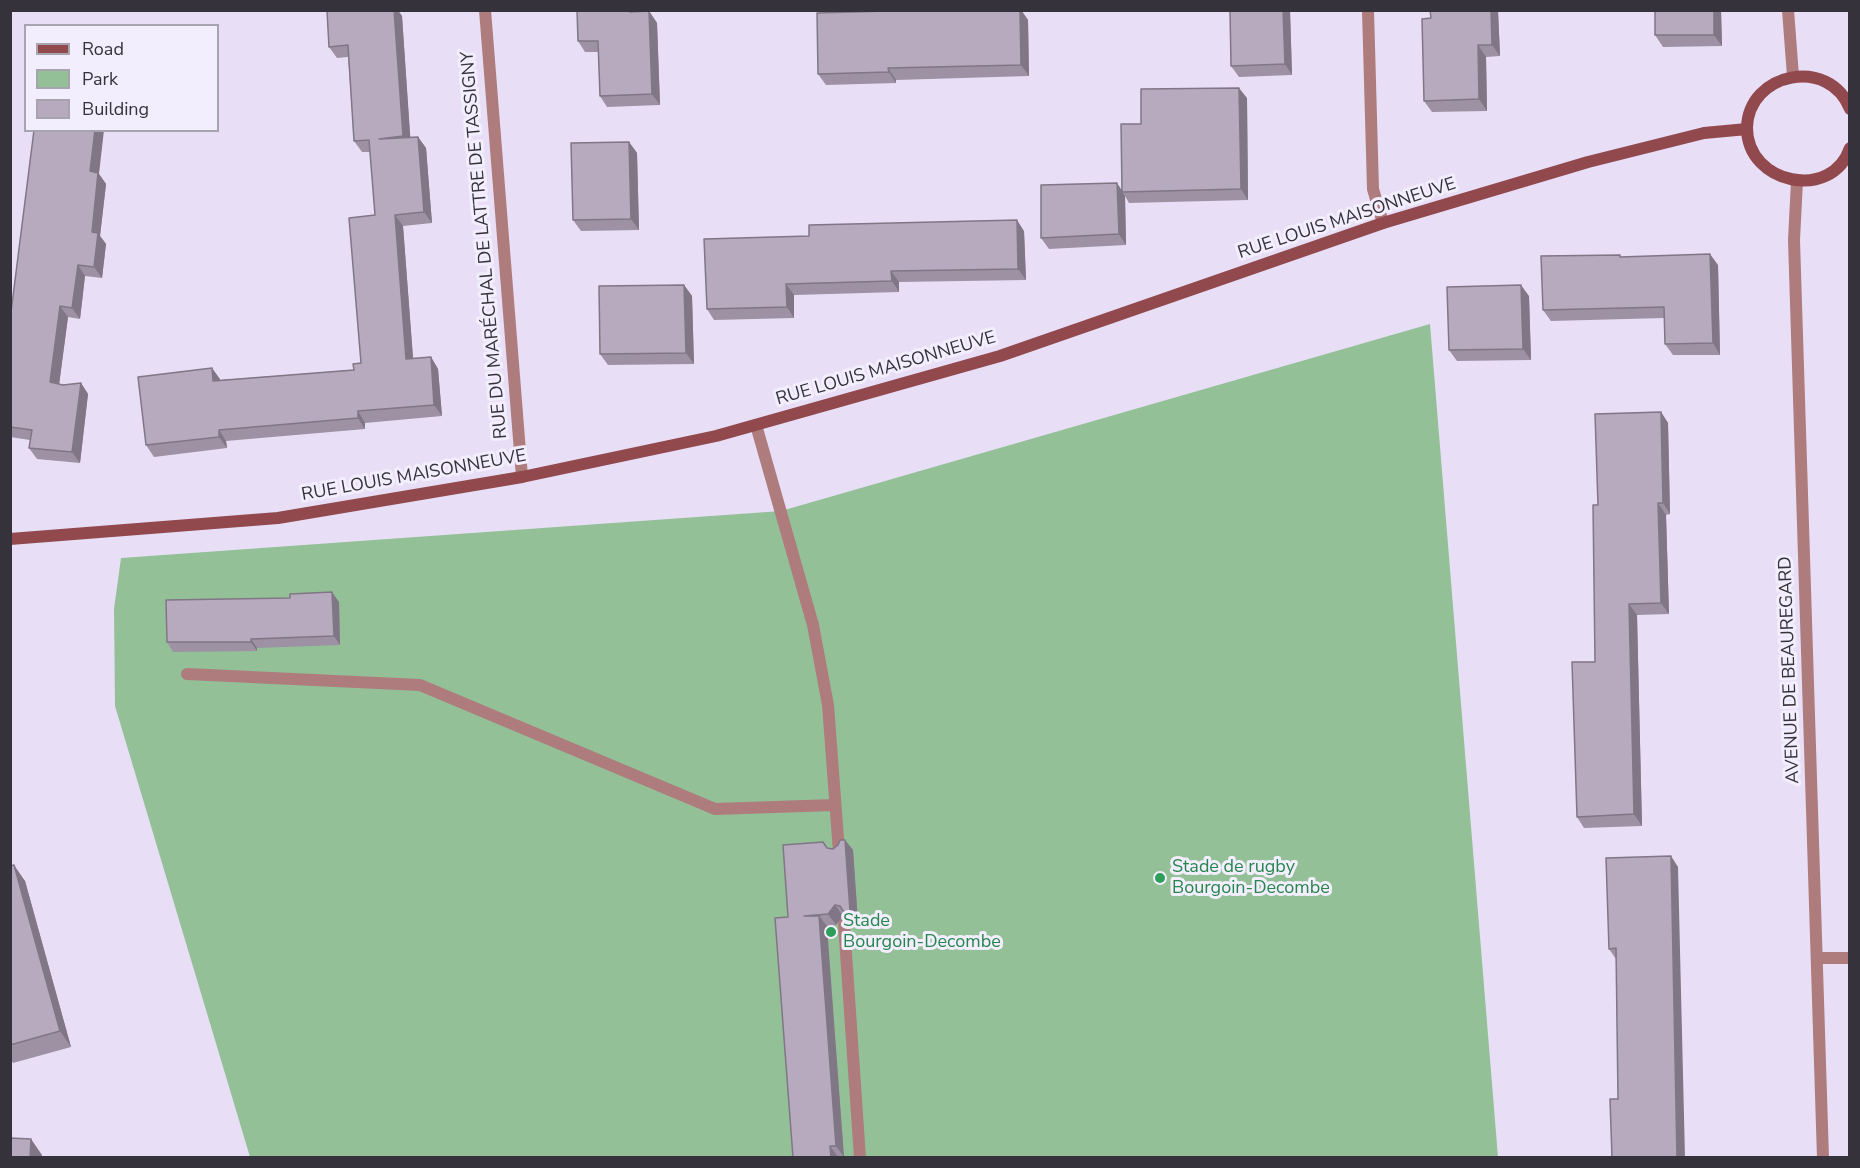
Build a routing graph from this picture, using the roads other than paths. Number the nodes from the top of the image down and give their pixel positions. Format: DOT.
graph roads {
  1 [pos="485,10"];
  2 [pos="1368,10"];
  3 [pos="1788,10"];
  4 [pos="1793,76"];
  5 [pos="1850,110"];
  6 [pos="1747,129"];
  7 [pos="1850,148"];
  8 [pos="1797,181"];
  9 [pos="1383,223"];
  10 [pos="756,425"];
  11 [pos="522,477"];
  12 [pos="10,539"];
  13 [pos="187,674"];
  14 [pos="835,806"];
  15 [pos="839,852"];
  16 [pos="844,924"];
  17 [pos="1818,958"];
  18 [pos="1850,958"];
  19 [pos="860,1158"];
  20 [pos="1823,1158"];
  1 -- 11 [label="street, RUE DU MARÉCHAL DE LATTRE DE TASSIGNY"];
  2 -- 9 [label="street"];
  3 -- 4 [label="street"];
  4 -- 5 [label="street"];
  4 -- 6 [label="street"];
  6 -- 8 [label="street"];
  6 -- 9 [label="street, RUE LOUIS MAISONNEUVE"];
  7 -- 8 [label="street"];
  8 -- 17 [label="street, AVENUE DE BEAUREGARD"];
  9 -- 10 [label="street, RUE LOUIS MAISONNEUVE"];
  10 -- 11 [label="street, RUE LOUIS MAISONNEUVE"];
  10 -- 14 [label="street"];
  11 -- 12 [label="street, RUE LOUIS MAISONNEUVE"];
  13 -- 14 [label="street"];
  14 -- 15 [label="street"];
  16 -- 19 [label="street"];
  17 -- 18 [label="street"];
  17 -- 20 [label="street, AVENUE DE BEAUREGARD"];
}
